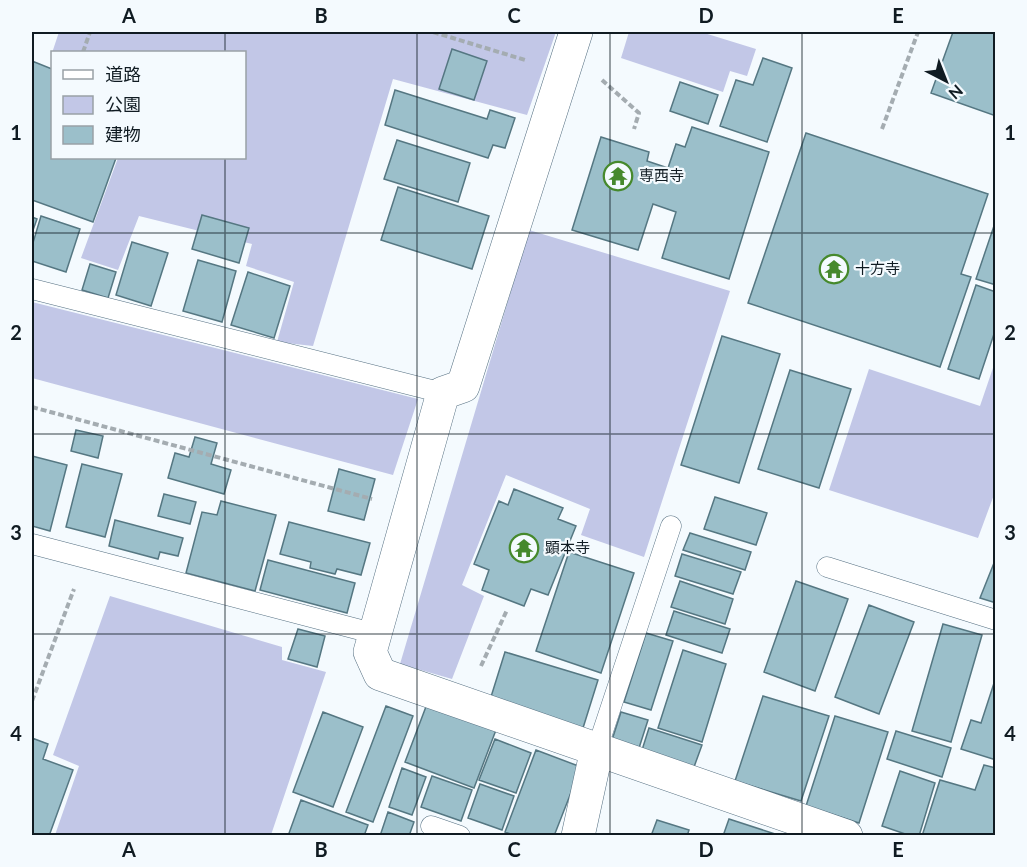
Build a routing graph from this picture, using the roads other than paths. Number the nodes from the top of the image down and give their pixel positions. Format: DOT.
graph roads {
  1 [pos="576,32"];
  2 [pos="32,289"];
  3 [pos="443,393"];
  4 [pos="671,526"];
  5 [pos="32,544"];
  6 [pos="827,567"];
  7 [pos="996,620"];
  8 [pos="375,634"];
  9 [pos="597,749"];
  10 [pos="431,826"];
  11 [pos="792,827"];
  12 [pos="460,836"];
  13 [pos="578,836"];
  14 [pos="846,836"];
  1 -- 3 [label="street"];
  2 -- 3 [label="lane"];
  3 -- 8 [label="street"];
  4 -- 9 [label="lane"];
  5 -- 8 [label="lane"];
  6 -- 7 [label="lane"];
  8 -- 9 [label="street"];
  9 -- 11 [label="street"];
  9 -- 13 [label="street"];
  10 -- 12 [label="lane"];
  11 -- 14 [label="street"];
}
